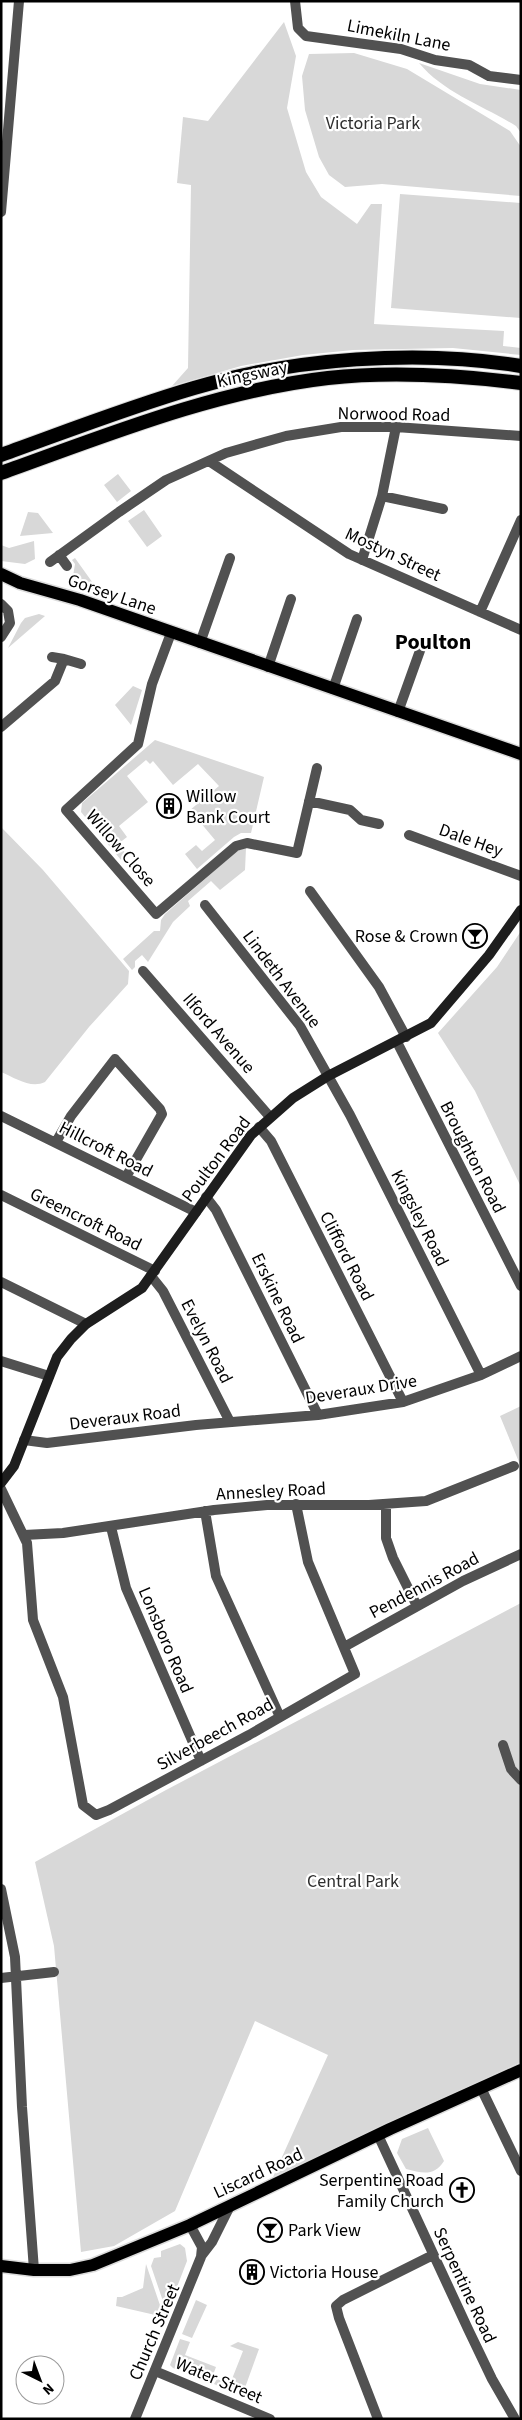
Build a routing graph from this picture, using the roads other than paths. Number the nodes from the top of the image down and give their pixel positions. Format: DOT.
graph roads {
  1 [pos="19,1"];
  2 [pos="295,1"];
  3 [pos="521,80"];
  4 [pos="1,212"];
  5 [pos="521,366"];
  6 [pos="521,383"];
  7 [pos="396,427"];
  8 [pos="521,436"];
  9 [pos="1,455"];
  10 [pos="209,460"];
  11 [pos="1,473"];
  12 [pos="382,496"];
  13 [pos="443,509"];
  14 [pos="521,520"];
  15 [pos="59,555"];
  16 [pos="230,558"];
  17 [pos="362,560"];
  18 [pos="50,562"];
  19 [pos="67,566"];
  20 [pos="5,577"];
  21 [pos="291,599"];
  22 [pos="1,604"];
  23 [pos="480,612"];
  24 [pos="357,619"];
  25 [pos="521,630"];
  26 [pos="170,633"];
  27 [pos="1,637"];
  28 [pos="200,643"];
  29 [pos="422,645"];
  30 [pos="52,657"];
  31 [pos="64,659"];
  32 [pos="81,664"];
  33 [pos="268,666"];
  34 [pos="333,689"];
  35 [pos="398,712"];
  36 [pos="1,727"];
  37 [pos="521,754"];
  38 [pos="317,768"];
  39 [pos="310,801"];
  40 [pos="379,824"];
  41 [pos="409,835"];
  42 [pos="521,876"];
  43 [pos="310,891"];
  44 [pos="205,904"];
  45 [pos="521,910"];
  46 [pos="142,971"];
  47 [pos="402,1040"];
  48 [pos="328,1076"];
  49 [pos="1,1116"];
  50 [pos="270,1117"];
  51 [pos="259,1127"];
  52 [pos="56,1142"];
  53 [pos="126,1177"];
  54 [pos="1,1195"];
  55 [pos="206,1197"];
  56 [pos="196,1212"];
  57 [pos="153,1274"];
  58 [pos="1,1282"];
  59 [pos="521,1286"];
  60 [pos="86,1324"];
  61 [pos="521,1356"];
  62 [pos="1,1361"];
  63 [pos="482,1375"];
  64 [pos="50,1376"];
  65 [pos="403,1402"];
  66 [pos="318,1415"];
  67 [pos="230,1422"];
  68 [pos="24,1440"];
  69 [pos="514,1466"];
  70 [pos="1,1483"];
  71 [pos="1,1489"];
  72 [pos="296,1504"];
  73 [pos="386,1504"];
  74 [pos="205,1511"];
  75 [pos="111,1527"];
  76 [pos="24,1535"];
  77 [pos="521,1554"];
  78 [pos="417,1606"];
  79 [pos="344,1647"];
  80 [pos="280,1717"];
  81 [pos="504,1744"];
  82 [pos="201,1761"];
  83 [pos="521,1780"];
  84 [pos="1,1889"];
  85 [pos="54,1972"];
  86 [pos="15,1977"];
  87 [pos="1,1978"];
  88 [pos="521,2070"];
  89 [pos="481,2088"];
  90 [pos="378,2135"];
  91 [pos="521,2171"];
  92 [pos="230,2206"];
  93 [pos="190,2225"];
  94 [pos="434,2255"];
  95 [pos="201,2258"];
  96 [pos="1,2266"];
  97 [pos="34,2270"];
  98 [pos="155,2370"];
  99 [pos="135,2419"];
  100 [pos="270,2419"];
  101 [pos="378,2419"];
  102 [pos="515,2419"];
  1 -- 4 [label="street"];
  2 -- 3 [label="street, Limekiln Lane"];
  5 -- 9 [label="highway, Kingsway"];
  6 -- 11 [label="highway, Kingsway"];
  7 -- 8 [label="street, Norwood Road"];
  7 -- 10 [label="street, Norwood Road"];
  7 -- 12 [label="street"];
  10 -- 15 [label="street, Norwood Road"];
  10 -- 17 [label="street, Mostyn Street"];
  12 -- 13 [label="street"];
  12 -- 17 [label="street"];
  14 -- 23 [label="street"];
  15 -- 18 [label="street, Norwood Road"];
  15 -- 19 [label="street"];
  16 -- 28 [label="street"];
  17 -- 23 [label="street, Mostyn Street"];
  20 -- 26 [label="main road, Gorsey Lane"];
  21 -- 33 [label="street"];
  22 -- 27 [label="street"];
  23 -- 25 [label="street, Mostyn Street"];
  24 -- 34 [label="street"];
  26 -- 28 [label="main road, Gorsey Lane"];
  26 -- 39 [label="street, Willow Close"];
  28 -- 33 [label="main road, Gorsey Lane"];
  29 -- 35 [label="street"];
  30 -- 31 [label="street"];
  31 -- 32 [label="street"];
  31 -- 36 [label="street"];
  33 -- 34 [label="main road, Gorsey Lane"];
  34 -- 35 [label="main road, Gorsey Lane"];
  35 -- 37 [label="main road, Gorsey Lane"];
  38 -- 39 [label="street"];
  39 -- 40 [label="street"];
  41 -- 42 [label="street, Dale Hey"];
  43 -- 47 [label="street, Broughton Road"];
  44 -- 48 [label="street, Lindeth Avenue"];
  45 -- 47 [label="main road, Poulton Road"];
  46 -- 50 [label="street, Ilford Avenue"];
  47 -- 48 [label="main road, Poulton Road"];
  47 -- 59 [label="street, Broughton Road"];
  48 -- 50 [label="main road, Poulton Road"];
  48 -- 63 [label="street, Kingsley Road"];
  49 -- 52 [label="street, Hillcroft Road"];
  50 -- 51 [label="main road, Poulton Road"];
  51 -- 55 [label="main road, Poulton Road"];
  51 -- 65 [label="street, Clifford Road"];
  52 -- 53 [label="street, Hillcroft Road"];
  52 -- 53 [label="street"];
  53 -- 56 [label="street, Hillcroft Road"];
  54 -- 57 [label="street, Greencroft Road"];
  55 -- 56 [label="main road, Poulton Road"];
  55 -- 66 [label="street, Erskine Road"];
  56 -- 57 [label="main road, Poulton Road"];
  57 -- 60 [label="main road, Poulton Road"];
  57 -- 67 [label="street, Evelyn Road"];
  58 -- 60 [label="street"];
  60 -- 64 [label="main road, Poulton Road"];
  61 -- 63 [label="street, Deveraux Drive"];
  62 -- 64 [label="street"];
  63 -- 65 [label="street, Deveraux Drive"];
  64 -- 68 [label="main road, Poulton Road"];
  65 -- 66 [label="street, Deveraux Drive"];
  66 -- 67 [label="street, Deveraux Drive"];
  67 -- 68 [label="street, Deveraux Road"];
  68 -- 70 [label="main road, Poulton Road"];
  69 -- 73 [label="street, Annesley Road"];
  71 -- 76 [label="street"];
  72 -- 73 [label="street, Annesley Road"];
  72 -- 74 [label="street, Annesley Road"];
  72 -- 79 [label="street"];
  73 -- 78 [label="street"];
  74 -- 75 [label="street, Annesley Road"];
  74 -- 80 [label="street"];
  75 -- 76 [label="street, Annesley Road"];
  75 -- 82 [label="street, Lonsboro Road"];
  76 -- 82 [label="street, Silverbeech Road"];
  77 -- 78 [label="street, Pendennis Road"];
  78 -- 79 [label="street, Pendennis Road"];
  79 -- 80 [label="street, Silverbeech Road"];
  80 -- 82 [label="street, Silverbeech Road"];
  81 -- 83 [label="street"];
  84 -- 86 [label="street"];
  85 -- 86 [label="street"];
  86 -- 87 [label="street"];
  86 -- 97 [label="street"];
  88 -- 89 [label="main road, Liscard Road"];
  89 -- 90 [label="main road, Liscard Road"];
  89 -- 91 [label="street"];
  90 -- 92 [label="main road, Liscard Road"];
  90 -- 94 [label="street, Serpentine Road"];
  92 -- 93 [label="main road, Liscard Road"];
  92 -- 95 [label="street, Church Street"];
  93 -- 95 [label="street"];
  93 -- 97 [label="main road, Liscard Road"];
  94 -- 101 [label="street"];
  94 -- 102 [label="street, Serpentine Road"];
  95 -- 98 [label="street, Church Street"];
  96 -- 97 [label="main road, Liscard Road"];
  98 -- 99 [label="street, Church Street"];
  98 -- 100 [label="street, Water Street"];
}
